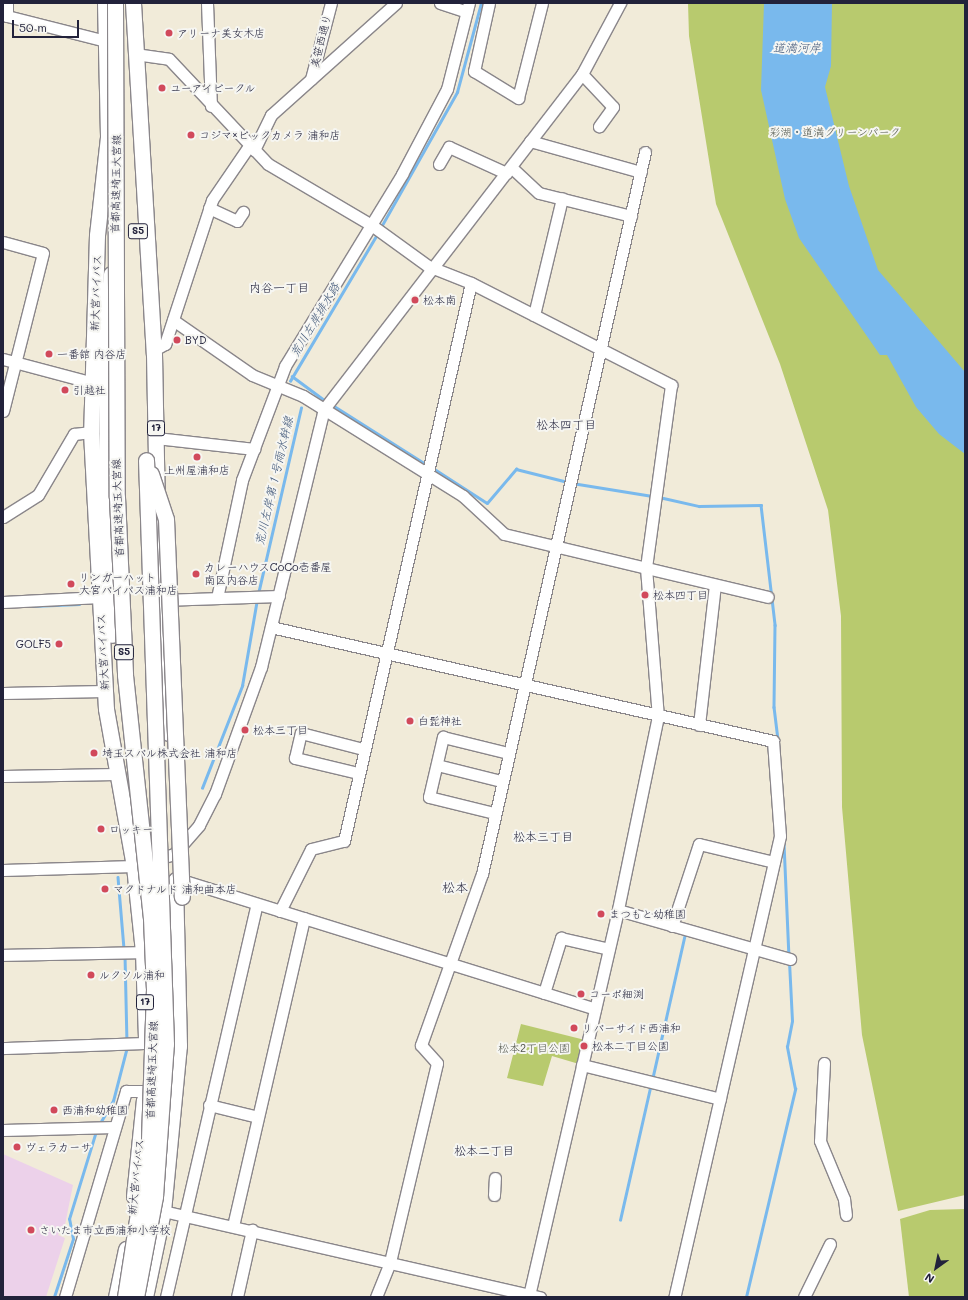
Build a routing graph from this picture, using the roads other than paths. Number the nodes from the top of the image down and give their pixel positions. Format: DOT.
graph roads {
  1 [pos="7,3"];
  2 [pos="105,3"];
  3 [pos="115,3"];
  4 [pos="126,3"];
  5 [pos="133,3"];
  6 [pos="207,3"];
  7 [pos="331,3"];
  8 [pos="396,3"];
  9 [pos="440,3"];
  10 [pos="489,3"];
  11 [pos="542,3"];
  12 [pos="620,3"];
  13 [pos="468,8"];
  14 [pos="5,16"];
  15 [pos="106,41"];
  16 [pos="135,54"];
  17 [pos="582,74"];
  18 [pos="311,79"];
  19 [pos="211,106"];
  20 [pos="599,126"];
  21 [pos="530,141"];
  22 [pos="252,148"];
  23 [pos="645,152"];
  24 [pos="439,164"];
  25 [pos="509,170"];
  26 [pos="641,172"];
  27 [pos="562,198"];
  28 [pos="209,208"];
  29 [pos="243,212"];
  30 [pos="631,216"];
  31 [pos="372,225"];
  32 [pos="116,226"];
  33 [pos="3,242"];
  34 [pos="436,266"];
  35 [pos="471,283"];
  36 [pos="534,315"];
  37 [pos="173,320"];
  38 [pos="602,349"];
  39 [pos="154,350"];
  40 [pos="3,359"];
  41 [pos="16,363"];
  42 [pos="93,383"];
  43 [pos="281,386"];
  44 [pos="327,405"];
  45 [pos="3,411"];
  46 [pos="91,432"];
  47 [pos="156,438"];
  48 [pos="254,448"];
  49 [pos="146,460"];
  50 [pos="428,468"];
  51 [pos="3,517"];
  52 [pos="556,547"];
  53 [pos="646,568"];
  54 [pos="715,585"];
  55 [pos="279,596"];
  56 [pos="100,597"];
  57 [pos="768,597"];
  58 [pos="217,598"];
  59 [pos="161,600"];
  60 [pos="3,602"];
  61 [pos="271,627"];
  62 [pos="386,653"];
  63 [pos="523,685"];
  64 [pos="105,691"];
  65 [pos="3,693"];
  66 [pos="106,709"];
  67 [pos="658,716"];
  68 [pos="699,725"];
  69 [pos="363,749"];
  70 [pos="508,753"];
  71 [pos="437,765"];
  72 [pos="358,773"];
  73 [pos="116,774"];
  74 [pos="3,776"];
  75 [pos="501,781"];
  76 [pos="171,806"];
  77 [pos="494,813"];
  78 [pos="199,825"];
  79 [pos="174,854"];
  80 [pos="774,862"];
  81 [pos="134,866"];
  82 [pos="3,870"];
  83 [pos="175,878"];
  84 [pos="257,904"];
  85 [pos="618,910"];
  86 [pos="280,911"];
  87 [pos="304,918"];
  88 [pos="672,926"];
  89 [pos="609,949"];
  90 [pos="754,949"];
  91 [pos="143,952"];
  92 [pos="3,955"];
  93 [pos="790,960"];
  94 [pos="451,964"];
  95 [pos="180,991"];
  96 [pos="544,993"];
  97 [pos="595,1009"];
  98 [pos="146,1043"];
  99 [pos="3,1048"];
  100 [pos="824,1063"];
  101 [pos="582,1065"];
  102 [pos="145,1091"];
  103 [pos="720,1099"];
  104 [pos="210,1106"];
  105 [pos="258,1117"];
  106 [pos="115,1127"];
  107 [pos="3,1130"];
  108 [pos="495,1178"];
  109 [pos="494,1195"];
  110 [pos="163,1211"];
  111 [pos="184,1215"];
  112 [pos="846,1215"];
  113 [pos="233,1226"];
  114 [pos="252,1230"];
  115 [pos="830,1244"];
  116 [pos="390,1262"];
  117 [pos="529,1296"];
  118 [pos="65,1297"];
  119 [pos="116,1297"];
  120 [pos="125,1297"];
  121 [pos="136,1297"];
  122 [pos="145,1297"];
  123 [pos="166,1297"];
  124 [pos="237,1297"];
  125 [pos="376,1297"];
  126 [pos="540,1297"];
  127 [pos="674,1297"];
  128 [pos="804,1297"];
  1 -- 14 [label="street"];
  2 -- 15 [label="highway, 新大宮バイパス / 17"];
  3 -- 32 [label="highway, 首都高速埼玉大宮線 / S5, bridge"];
  4 -- 49 [label="highway, 首都高速埼玉大宮線 / S5"];
  5 -- 16 [label="highway, 17"];
  6 -- 19 [label="street"];
  7 -- 18 [label="street, 美笹西通り"];
  8 -- 18 [label="street"];
  9 -- 13 [label="street"];
  10 -- 11 [label="street"];
  12 -- 17 [label="street"];
  13 -- 31 [label="street"];
  14 -- 15 [label="street"];
  15 -- 42 [label="highway, 新大宮バイパス / 17"];
  16 -- 19 [label="street"];
  16 -- 39 [label="highway, 17"];
  17 -- 20 [label="street"];
  17 -- 21 [label="street"];
  18 -- 22 [label="street"];
  19 -- 22 [label="street"];
  21 -- 25 [label="street"];
  21 -- 26 [label="street"];
  22 -- 28 [label="street"];
  22 -- 31 [label="street"];
  23 -- 26 [label="street"];
  24 -- 25 [label="street"];
  25 -- 27 [label="street"];
  25 -- 34 [label="street"];
  26 -- 30 [label="street"];
  27 -- 30 [label="street"];
  27 -- 36 [label="street"];
  28 -- 29 [label="street"];
  28 -- 37 [label="street"];
  30 -- 38 [label="street"];
  31 -- 34 [label="street"];
  31 -- 43 [label="street"];
  32 -- 66 [label="highway, bridge"];
  32 -- 120 [label="highway, 首都高速埼玉大宮線 / S5, bridge"];
  33 -- 41 [label="street"];
  34 -- 35 [label="street"];
  34 -- 44 [label="street"];
  35 -- 36 [label="street"];
  35 -- 50 [label="street"];
  36 -- 38 [label="street"];
  37 -- 39 [label="street"];
  37 -- 43 [label="street"];
  38 -- 52 [label="street"];
  38 -- 53 [label="street"];
  39 -- 47 [label="highway, 17"];
  40 -- 41 [label="street"];
  41 -- 42 [label="street"];
  41 -- 45 [label="street"];
  42 -- 46 [label="highway, 新大宮バイパス / 17"];
  43 -- 44 [label="street"];
  43 -- 48 [label="street"];
  44 -- 50 [label="street"];
  44 -- 55 [label="street"];
  46 -- 51 [label="street"];
  46 -- 56 [label="highway, 新大宮バイパス / 17"];
  47 -- 48 [label="street"];
  47 -- 59 [label="highway, 17"];
  48 -- 58 [label="street"];
  49 -- 95 [label="highway, S5, bridge"];
  49 -- 121 [label="highway, 首都高速埼玉大宮線 / S5, bridge"];
  50 -- 52 [label="street"];
  50 -- 62 [label="street"];
  52 -- 53 [label="street"];
  52 -- 63 [label="street"];
  53 -- 54 [label="street"];
  53 -- 67 [label="street"];
  54 -- 57 [label="street"];
  54 -- 68 [label="street"];
  55 -- 58 [label="street"];
  55 -- 61 [label="street"];
  56 -- 60 [label="street"];
  56 -- 64 [label="highway, 新大宮バイパス / 17"];
  58 -- 59 [label="street"];
  59 -- 76 [label="highway, 17"];
  61 -- 62 [label="street"];
  61 -- 78 [label="street"];
  62 -- 63 [label="street"];
  62 -- 69 [label="street"];
  63 -- 67 [label="street"];
  63 -- 70 [label="street"];
  64 -- 65 [label="street"];
  64 -- 66 [label="highway, 新大宮バイパス / 17"];
  66 -- 73 [label="highway, 新大宮バイパス / 17"];
  67 -- 68 [label="street"];
  67 -- 85 [label="street"];
  68 -- 80 [label="street"];
  69 -- 72 [label="street"];
  69 -- 72 [label="street"];
  70 -- 71 [label="street"];
  70 -- 75 [label="street"];
  71 -- 75 [label="street"];
  71 -- 77 [label="street"];
  72 -- 86 [label="street"];
  73 -- 74 [label="street"];
  73 -- 81 [label="highway, 新大宮バイパス / 17"];
  75 -- 77 [label="street"];
  76 -- 78 [label="street"];
  76 -- 79 [label="highway, 17"];
  77 -- 94 [label="street"];
  78 -- 79 [label="street"];
  79 -- 81 [label="street"];
  79 -- 83 [label="highway, 17"];
  80 -- 88 [label="street"];
  80 -- 90 [label="street"];
  81 -- 82 [label="street"];
  81 -- 91 [label="highway, 新大宮バイパス / 17"];
  83 -- 84 [label="street"];
  83 -- 95 [label="highway, 17"];
  84 -- 86 [label="street"];
  84 -- 104 [label="street"];
  85 -- 88 [label="street"];
  85 -- 89 [label="street"];
  86 -- 87 [label="street"];
  87 -- 94 [label="street"];
  87 -- 105 [label="street"];
  88 -- 90 [label="street"];
  89 -- 96 [label="street"];
  89 -- 97 [label="street"];
  90 -- 93 [label="street"];
  90 -- 103 [label="street"];
  91 -- 92 [label="street"];
  91 -- 98 [label="highway, 新大宮バイパス / 17"];
  94 -- 96 [label="street"];
  94 -- 116 [label="street"];
  95 -- 110 [label="highway, 17"];
  96 -- 97 [label="street"];
  97 -- 101 [label="street"];
  98 -- 99 [label="street"];
  98 -- 102 [label="highway, 新大宮バイパス / 17"];
  100 -- 112 [label="street"];
  101 -- 103 [label="street"];
  101 -- 117 [label="street"];
  102 -- 106 [label="street"];
  102 -- 119 [label="highway, 新大宮バイパス / 17"];
  103 -- 127 [label="street"];
  104 -- 105 [label="street"];
  104 -- 111 [label="street"];
  105 -- 113 [label="street"];
  106 -- 107 [label="street"];
  106 -- 118 [label="street"];
  108 -- 109 [label="street"];
  110 -- 111 [label="street"];
  110 -- 122 [label="highway, 17"];
  111 -- 113 [label="street"];
  111 -- 123 [label="street"];
  113 -- 114 [label="street"];
  114 -- 116 [label="street"];
  114 -- 124 [label="street"];
  115 -- 128 [label="street"];
  116 -- 117 [label="street"];
  116 -- 125 [label="street"];
  117 -- 126 [label="street"];
}
